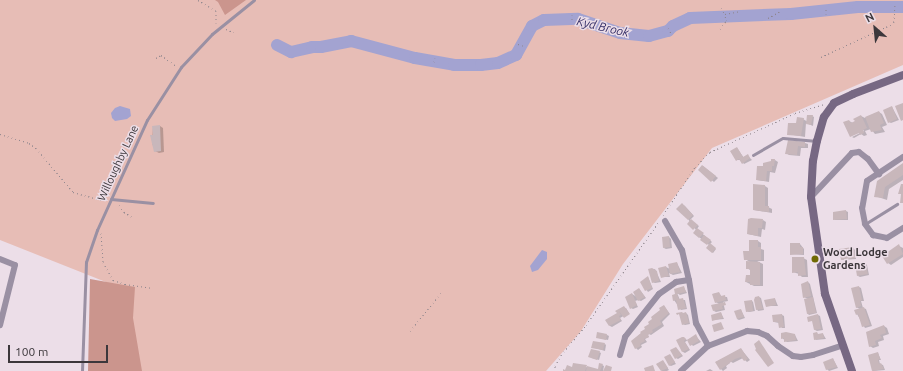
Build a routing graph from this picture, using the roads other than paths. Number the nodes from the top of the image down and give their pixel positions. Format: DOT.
graph roads {
  1 [pos="254,0"];
  2 [pos="903,75"];
  3 [pos="817,141"];
  4 [pos="753,156"];
  5 [pos="903,157"];
  6 [pos="879,174"];
  7 [pos="811,197"];
  8 [pos="110,201"];
  9 [pos="154,203"];
  10 [pos="897,204"];
  11 [pos="665,221"];
  12 [pos="865,224"];
  13 [pos="903,228"];
  14 [pos="0,259"];
  15 [pos="689,280"];
  16 [pos="0,325"];
  17 [pos="843,345"];
  18 [pos="708,346"];
  19 [pos="620,355"];
  20 [pos="82,371"];
  21 [pos="680,371"];
  22 [pos="852,371"];
  1 -- 8 [label="lane, Willoughby Lane"];
  2 -- 3 [label="street"];
  3 -- 4 [label="lane"];
  3 -- 7 [label="street"];
  5 -- 6 [label="street"];
  6 -- 7 [label="street"];
  6 -- 12 [label="street"];
  7 -- 17 [label="street"];
  8 -- 9 [label="lane"];
  8 -- 20 [label="lane, Willoughby Lane"];
  10 -- 12 [label="lane"];
  11 -- 15 [label="street"];
  12 -- 13 [label="street"];
  14 -- 16 [label="street"];
  15 -- 18 [label="street"];
  15 -- 19 [label="street"];
  17 -- 18 [label="street"];
  17 -- 22 [label="street"];
  18 -- 21 [label="street"];
}
